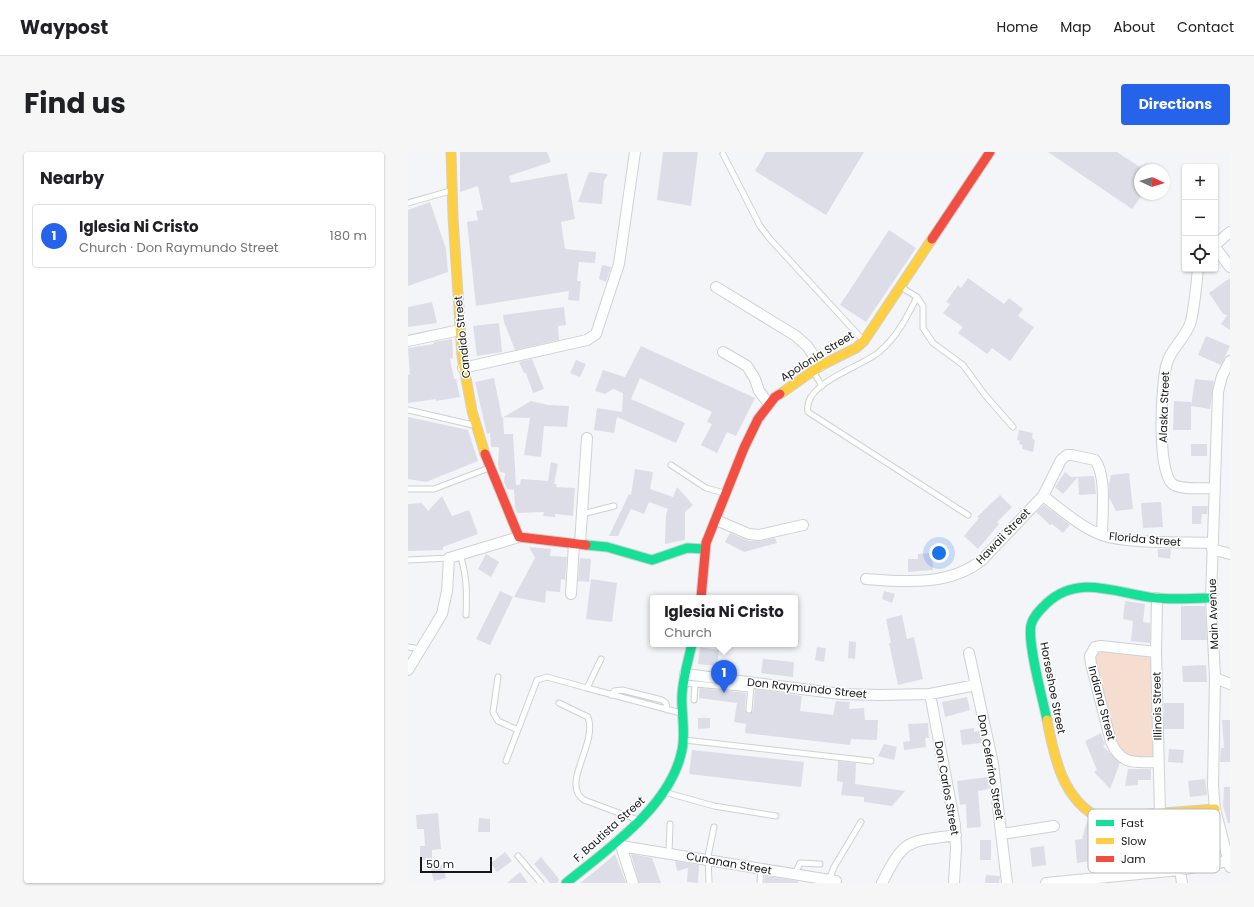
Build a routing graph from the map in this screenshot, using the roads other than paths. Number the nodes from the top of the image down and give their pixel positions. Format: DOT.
graph roads {
  1 [pos="451,152"];
  2 [pos="635,152"];
  3 [pos="990,152"];
  4 [pos="723,154"];
  5 [pos="451,190"];
  6 [pos="408,203"];
  7 [pos="1230,232"];
  8 [pos="1218,243"];
  9 [pos="1218,250"];
  10 [pos="1230,267"];
  11 [pos="1198,272"];
  12 [pos="716,287"];
  13 [pos="900,287"];
  14 [pos="917,297"];
  15 [pos="460,330"];
  16 [pos="408,341"];
  17 [pos="864,341"];
  18 [pos="723,352"];
  19 [pos="1230,361"];
  20 [pos="463,368"];
  21 [pos="817,368"];
  22 [pos="822,386"];
  23 [pos="768,404"];
  24 [pos="408,410"];
  25 [pos="476,425"];
  26 [pos="1013,426"];
  27 [pos="587,438"];
  28 [pos="671,465"];
  29 [pos="490,468"];
  30 [pos="1213,488"];
  31 [pos="408,489"];
  32 [pos="727,494"];
  33 [pos="1043,496"];
  34 [pos="614,506"];
  35 [pos="582,514"];
  36 [pos="968,515"];
  37 [pos="716,520"];
  38 [pos="803,525"];
  39 [pos="1102,535"];
  40 [pos="519,537"];
  41 [pos="577,544"];
  42 [pos="1212,546"];
  43 [pos="704,549"];
  44 [pos="1230,554"];
  45 [pos="460,555"];
  46 [pos="449,558"];
  47 [pos="408,560"];
  48 [pos="866,579"];
  49 [pos="571,594"];
  50 [pos="701,595"];
  51 [pos="1157,598"];
  52 [pos="1211,598"];
  53 [pos="466,615"];
  54 [pos="408,647"];
  55 [pos="691,647"];
  56 [pos="421,649"];
  57 [pos="1156,652"];
  58 [pos="969,653"];
  59 [pos="601,659"];
  60 [pos="408,670"];
  61 [pos="498,677"];
  62 [pos="1215,678"];
  63 [pos="684,679"];
  64 [pos="695,684"];
  65 [pos="1230,684"];
  66 [pos="976,685"];
  67 [pos="751,686"];
  68 [pos="587,688"];
  69 [pos="930,694"];
  70 [pos="611,695"];
  71 [pos="694,700"];
  72 [pos="559,703"];
  73 [pos="667,710"];
  74 [pos="749,710"];
  75 [pos="682,714"];
  76 [pos="518,730"];
  77 [pos="683,740"];
  78 [pos="506,761"];
  79 [pos="871,761"];
  80 [pos="1158,762"];
  81 [pos="664,792"];
  82 [pos="1215,808"];
  83 [pos="1160,809"];
  84 [pos="1206,809"];
  85 [pos="1088,812"];
  86 [pos="776,816"];
  87 [pos="639,820"];
  88 [pos="861,822"];
  89 [pos="670,824"];
  90 [pos="1054,826"];
  91 [pos="714,827"];
  92 [pos="1220,828"];
  93 [pos="956,834"];
  94 [pos="1002,834"];
  95 [pos="618,843"];
  96 [pos="669,853"];
  97 [pos="518,856"];
  98 [pos="708,859"];
  99 [pos="820,864"];
  100 [pos="1229,864"];
  101 [pos="761,869"];
  102 [pos="1149,873"];
  103 [pos="1180,873"];
  104 [pos="795,874"];
  105 [pos="832,881"];
  106 [pos="541,883"];
  107 [pos="566,883"];
  108 [pos="633,883"];
  109 [pos="709,883"];
  110 [pos="760,883"];
  111 [pos="882,883"];
  112 [pos="954,883"];
  113 [pos="1007,883"];
  114 [pos="1046,883"];
  115 [pos="1182,883"];
  1 -- 5 [label="street, Candido Street"];
  2 -- 20 [label="street"];
  3 -- 13 [label="street, Apolonia Street"];
  4 -- 17 [label="lane"];
  5 -- 6 [label="lane"];
  5 -- 15 [label="street, Candido Street"];
  7 -- 8 [label="street"];
  9 -- 10 [label="street"];
  11 -- 30 [label="street, Alaska Street"];
  12 -- 21 [label="street"];
  13 -- 14 [label="lane"];
  13 -- 17 [label="street, Apolonia Street"];
  14 -- 22 [label="lane"];
  14 -- 26 [label="lane"];
  15 -- 16 [label="street"];
  15 -- 20 [label="street, Candido Street"];
  17 -- 21 [label="street, Apolonia Street"];
  18 -- 23 [label="street"];
  19 -- 30 [label="street, Main Avenue"];
  20 -- 25 [label="street, Candido Street"];
  21 -- 22 [label="lane"];
  21 -- 23 [label="street, Apolonia Street"];
  22 -- 36 [label="lane"];
  23 -- 32 [label="street, Apolonia Street"];
  24 -- 25 [label="lane"];
  25 -- 29 [label="street, Candido Street"];
  27 -- 35 [label="street"];
  28 -- 32 [label="lane"];
  29 -- 31 [label="lane"];
  29 -- 40 [label="street, Candido Street"];
  30 -- 42 [label="street, Main Avenue"];
  32 -- 37 [label="street, Apolonia Street"];
  33 -- 39 [label="street, Florida Street"];
  33 -- 39 [label="street, Hawaii Street"];
  33 -- 48 [label="street, Hawaii Street"];
  34 -- 35 [label="lane"];
  35 -- 41 [label="street"];
  37 -- 38 [label="street"];
  37 -- 43 [label="street, Apolonia Street"];
  39 -- 42 [label="street, Florida Street"];
  40 -- 41 [label="street"];
  40 -- 45 [label="street"];
  41 -- 43 [label="street"];
  41 -- 49 [label="street"];
  42 -- 44 [label="street, Florida Street"];
  42 -- 52 [label="street, Main Avenue"];
  43 -- 50 [label="street, Apolonia Street"];
  45 -- 46 [label="street"];
  45 -- 53 [label="lane"];
  46 -- 47 [label="lane"];
  46 -- 56 [label="street"];
  51 -- 52 [label="street, Horseshoe Street"];
  51 -- 57 [label="street, Illinois Street"];
  51 -- 85 [label="street, Horseshoe Street"];
  52 -- 62 [label="street, Main Avenue"];
  54 -- 56 [label="lane"];
  55 -- 63 [label="street"];
  56 -- 60 [label="street"];
  57 -- 80 [label="street, Illinois Street"];
  57 -- 80 [label="street, Indiana Street"];
  58 -- 66 [label="street, Don Ceferino Street"];
  59 -- 68 [label="lane"];
  61 -- 76 [label="lane"];
  62 -- 65 [label="street"];
  62 -- 82 [label="street, Main Avenue"];
  63 -- 64 [label="lane"];
  63 -- 67 [label="street, Don Raymundo Street"];
  63 -- 75 [label="street, F. Bautista Street"];
  64 -- 67 [label="lane"];
  64 -- 71 [label="lane"];
  66 -- 69 [label="street, Don Raymundo Street"];
  66 -- 94 [label="street, Don Ceferino Street"];
  67 -- 69 [label="street, Don Raymundo Street"];
  67 -- 74 [label="lane"];
  68 -- 70 [label="lane"];
  68 -- 76 [label="lane"];
  69 -- 93 [label="street, Don Carlos Street"];
  70 -- 73 [label="lane"];
  70 -- 73 [label="lane"];
  72 -- 87 [label="lane"];
  73 -- 75 [label="lane"];
  75 -- 77 [label="street, F. Bautista Street"];
  76 -- 78 [label="lane"];
  77 -- 79 [label="lane"];
  77 -- 81 [label="street, F. Bautista Street"];
  80 -- 83 [label="street, Illinois Street"];
  81 -- 86 [label="lane"];
  81 -- 87 [label="street, F. Bautista Street"];
  82 -- 84 [label="street, Horseshoe Street"];
  87 -- 95 [label="street, F. Bautista Street"];
  88 -- 105 [label="lane"];
  89 -- 96 [label="lane"];
  90 -- 94 [label="street"];
  91 -- 98 [label="lane"];
  92 -- 100 [label="street, Main Avenue"];
  93 -- 111 [label="street"];
  93 -- 112 [label="street, Don Carlos Street"];
  94 -- 113 [label="street, Don Ceferino Street"];
  95 -- 96 [label="street, Cunanan Street"];
  95 -- 107 [label="street, F. Bautista Street"];
  95 -- 108 [label="street"];
  96 -- 98 [label="street, Cunanan Street"];
  97 -- 106 [label="lane"];
  98 -- 101 [label="street, Cunanan Street"];
  98 -- 109 [label="lane"];
  99 -- 104 [label="lane"];
  101 -- 104 [label="street, Cunanan Street"];
  101 -- 110 [label="lane"];
  102 -- 114 [label="street"];
  103 -- 115 [label="street"];
  104 -- 105 [label="street, Cunanan Street"];
}
